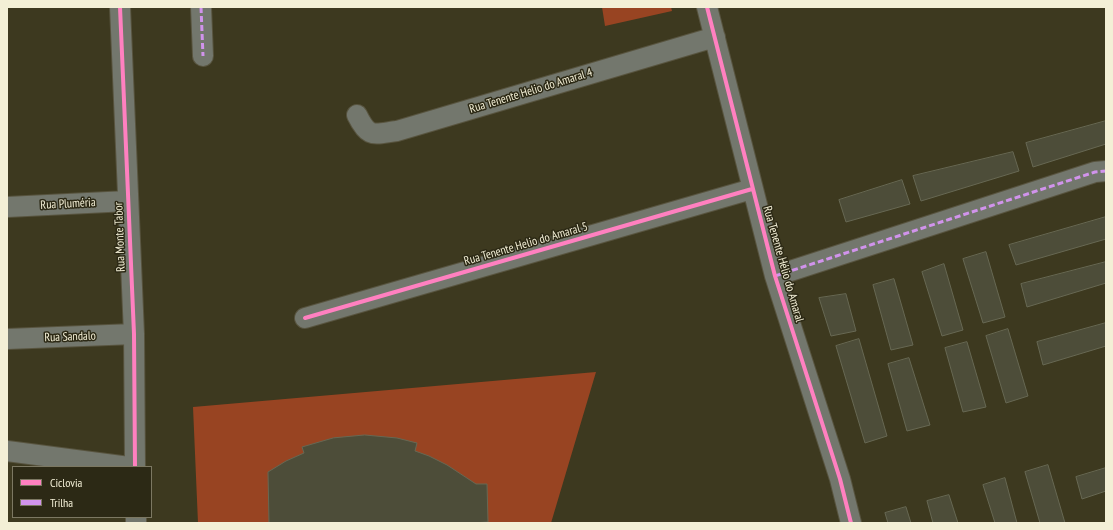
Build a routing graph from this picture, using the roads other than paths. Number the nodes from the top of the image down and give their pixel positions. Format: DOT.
graph roads {
  1 [pos="120,7"];
  2 [pos="201,7"];
  3 [pos="707,7"];
  4 [pos="715,37"];
  5 [pos="203,56"];
  6 [pos="356,115"];
  7 [pos="1106,171"];
  8 [pos="752,189"];
  9 [pos="128,201"];
  10 [pos="7,207"];
  11 [pos="775,276"];
  12 [pos="305,318"];
  13 [pos="134,334"];
  14 [pos="7,339"];
  15 [pos="7,451"];
  16 [pos="121,466"];
  17 [pos="135,466"];
  18 [pos="852,523"];
  1 -- 9 [label="street, Rua Monte Tabor"];
  2 -- 5 [label="street"];
  3 -- 4 [label="street, Rua Tenente Hélio do Amaral"];
  4 -- 6 [label="street, Rua Tenente Helio do Amaral 4"];
  4 -- 8 [label="street, Rua Tenente Hélio do Amaral"];
  7 -- 11 [label="street"];
  8 -- 11 [label="street, Rua Tenente Hélio do Amaral"];
  8 -- 12 [label="street, Rua Tenente Helio do Amaral 5"];
  9 -- 10 [label="street, Rua Pluméria"];
  9 -- 13 [label="street, Rua Monte Tabor"];
  11 -- 18 [label="street, Rua Tenente Hélio do Amaral"];
  13 -- 14 [label="street, Rua Sandalo"];
  13 -- 17 [label="street, Rua Monte Tabor"];
  15 -- 16 [label="street"];
}
